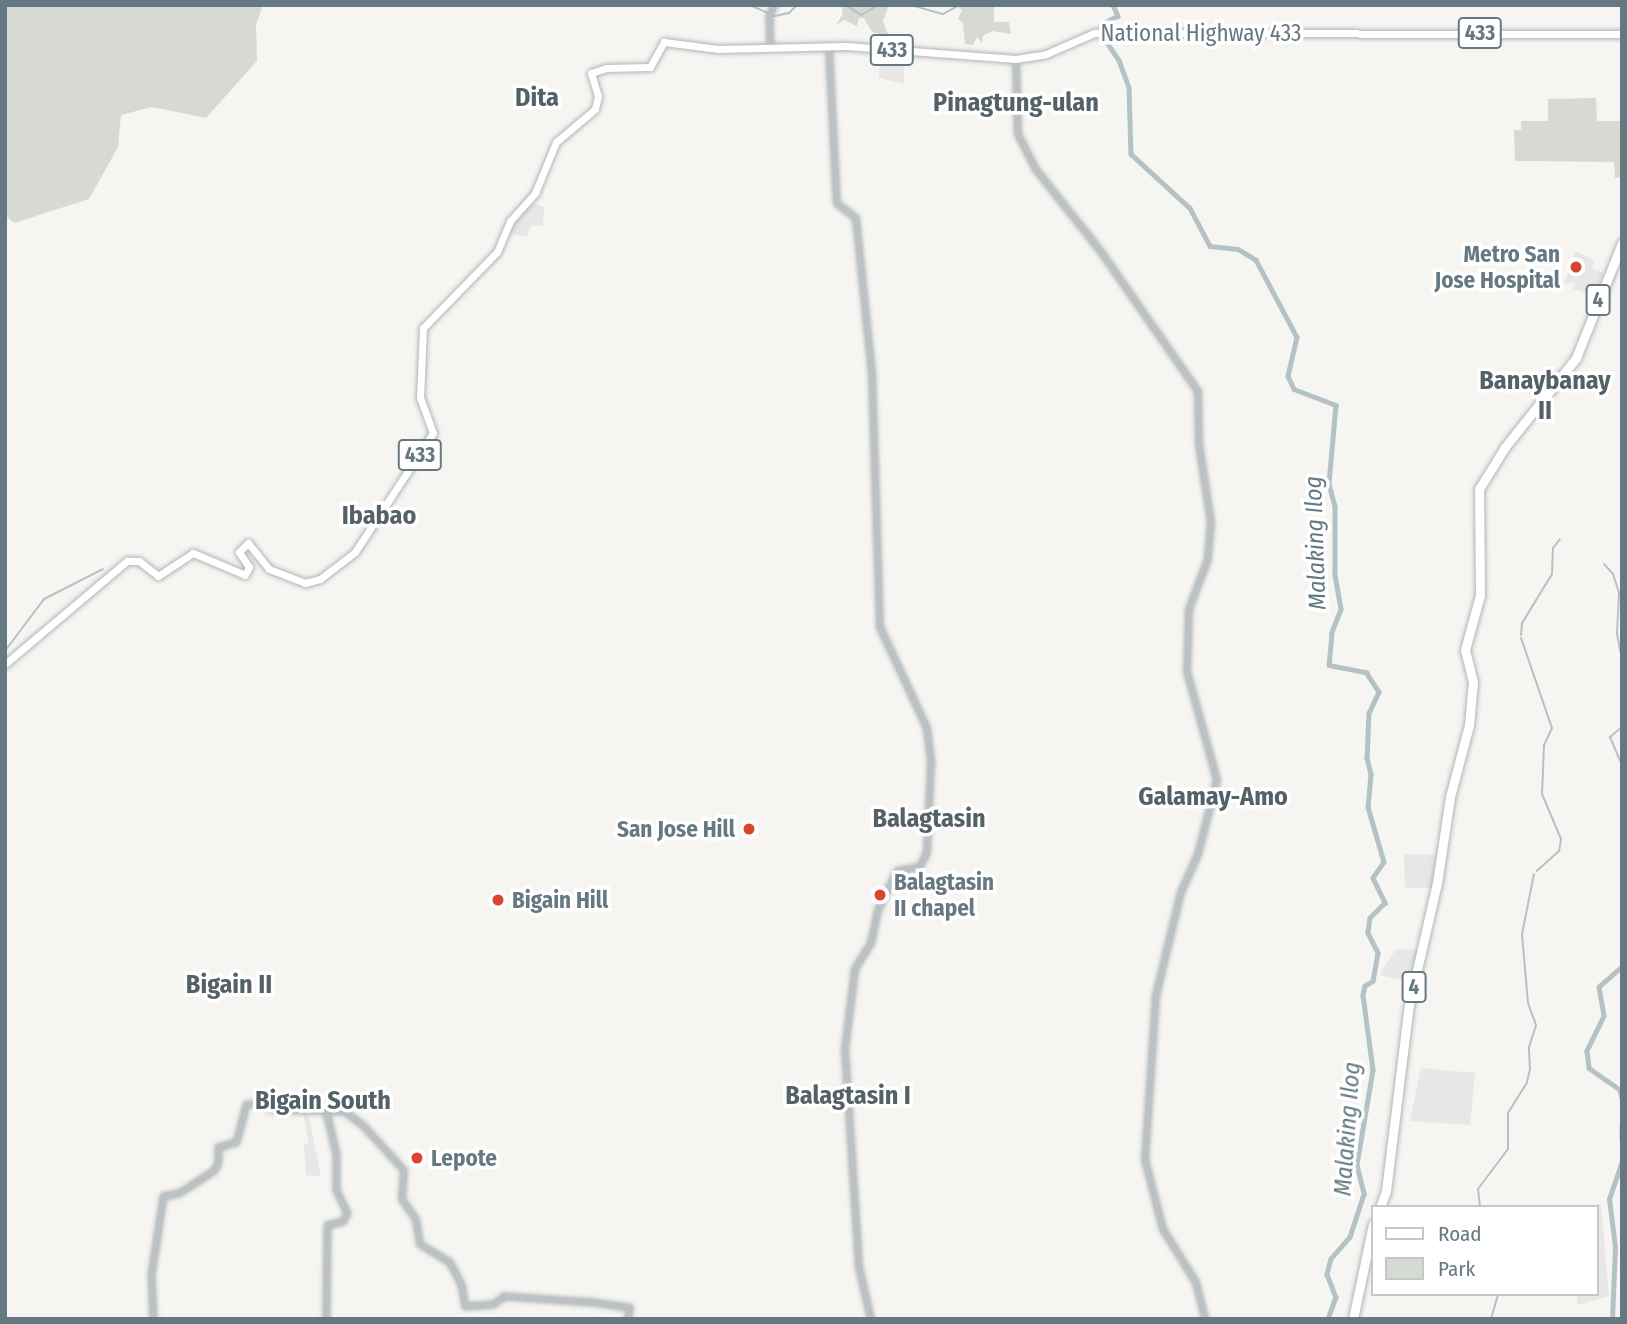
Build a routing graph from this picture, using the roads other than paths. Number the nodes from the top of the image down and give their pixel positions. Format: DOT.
graph roads {
  1 [pos="774,5"];
  2 [pos="1622,34"];
  3 [pos="830,46"];
  4 [pos="770,47"];
  5 [pos="1016,58"];
  6 [pos="1622,243"];
  7 [pos="5,664"];
  8 [pos="326,1112"];
  9 [pos="1381,1205"];
  10 [pos="1372,1229"];
  11 [pos="153,1319"];
  12 [pos="326,1319"];
  13 [pos="628,1319"];
  14 [pos="871,1319"];
  15 [pos="1205,1319"];
  16 [pos="1353,1319"];
  1 -- 4 [label="street"];
  2 -- 5 [label="main road, National Highway 433 / 433"];
  3 -- 4 [label="main road, National Highway 433 / 433"];
  3 -- 5 [label="main road, National Highway 433 / 433"];
  3 -- 14 [label="street"];
  4 -- 7 [label="main road, National Highway 433 / 433"];
  5 -- 15 [label="street"];
  6 -- 9 [label="highway, 4"];
  8 -- 11 [label="street"];
  8 -- 12 [label="street"];
  8 -- 13 [label="street"];
  10 -- 16 [label="highway"];
}
